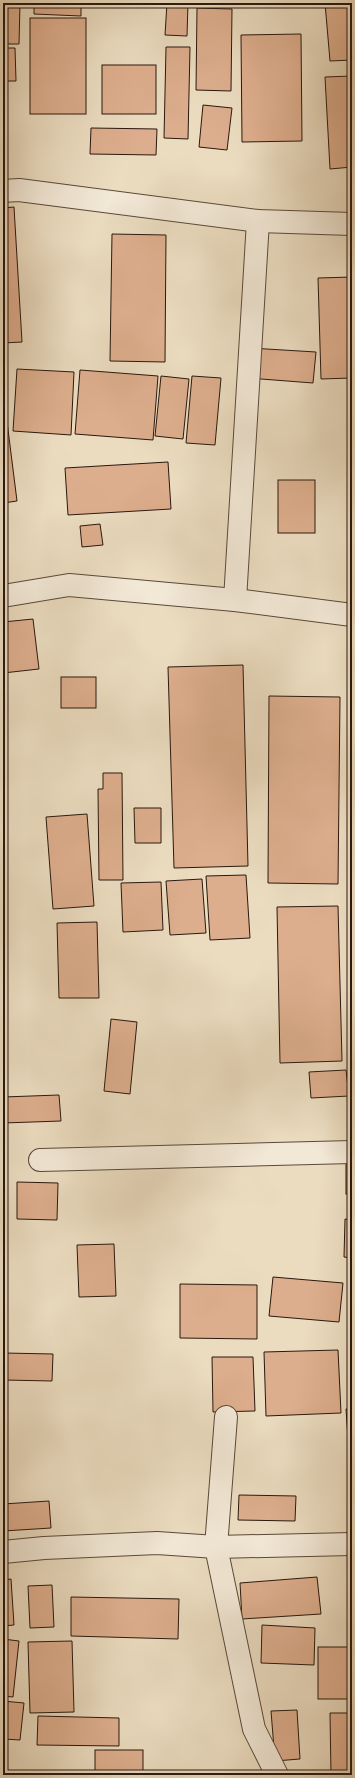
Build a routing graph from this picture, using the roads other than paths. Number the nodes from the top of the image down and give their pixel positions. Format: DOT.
graph roads {
  1 [pos="3,191"];
  2 [pos="258,220"];
  3 [pos="352,224"];
  4 [pos="3,596"];
  5 [pos="235,600"];
  6 [pos="352,615"];
  7 [pos="352,1152"];
  8 [pos="40,1160"];
  9 [pos="226,1417"];
  10 [pos="352,1544"];
  11 [pos="216,1547"];
  12 [pos="3,1552"];
  13 [pos="277,1775"];
  1 -- 2 [label="street"];
  2 -- 3 [label="street"];
  2 -- 5 [label="street"];
  4 -- 5 [label="street"];
  5 -- 6 [label="street"];
  7 -- 8 [label="street"];
  9 -- 11 [label="street"];
  10 -- 11 [label="street"];
  11 -- 12 [label="street"];
  11 -- 13 [label="street"];
}
